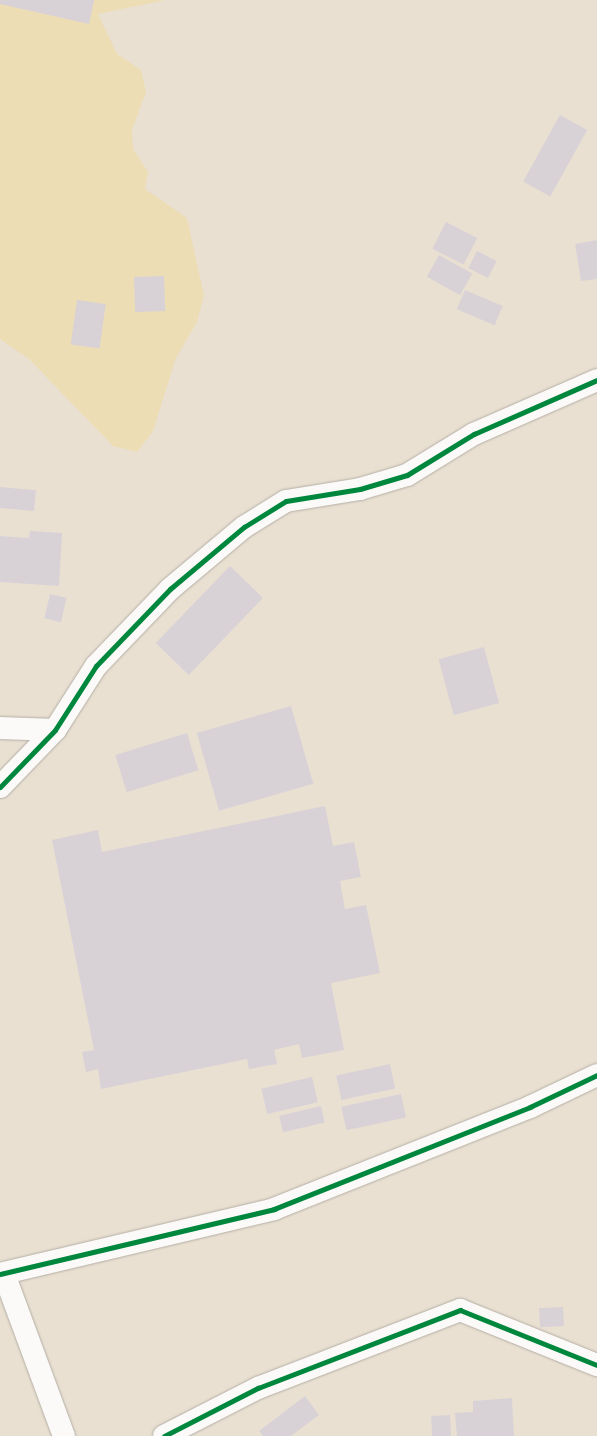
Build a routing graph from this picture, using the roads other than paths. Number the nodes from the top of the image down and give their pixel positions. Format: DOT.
graph roads {
  1 [pos="597,380"];
  2 [pos="0,728"];
  3 [pos="55,730"];
  4 [pos="0,787"];
  5 [pos="597,1075"];
  6 [pos="2,1274"];
  7 [pos="597,1365"];
  8 [pos="64,1436"];
  9 [pos="164,1436"];
  1 -- 3 [label="street"];
  2 -- 3 [label="street"];
  3 -- 4 [label="street"];
  5 -- 6 [label="street"];
  6 -- 8 [label="street"];
  7 -- 9 [label="street"];
}
